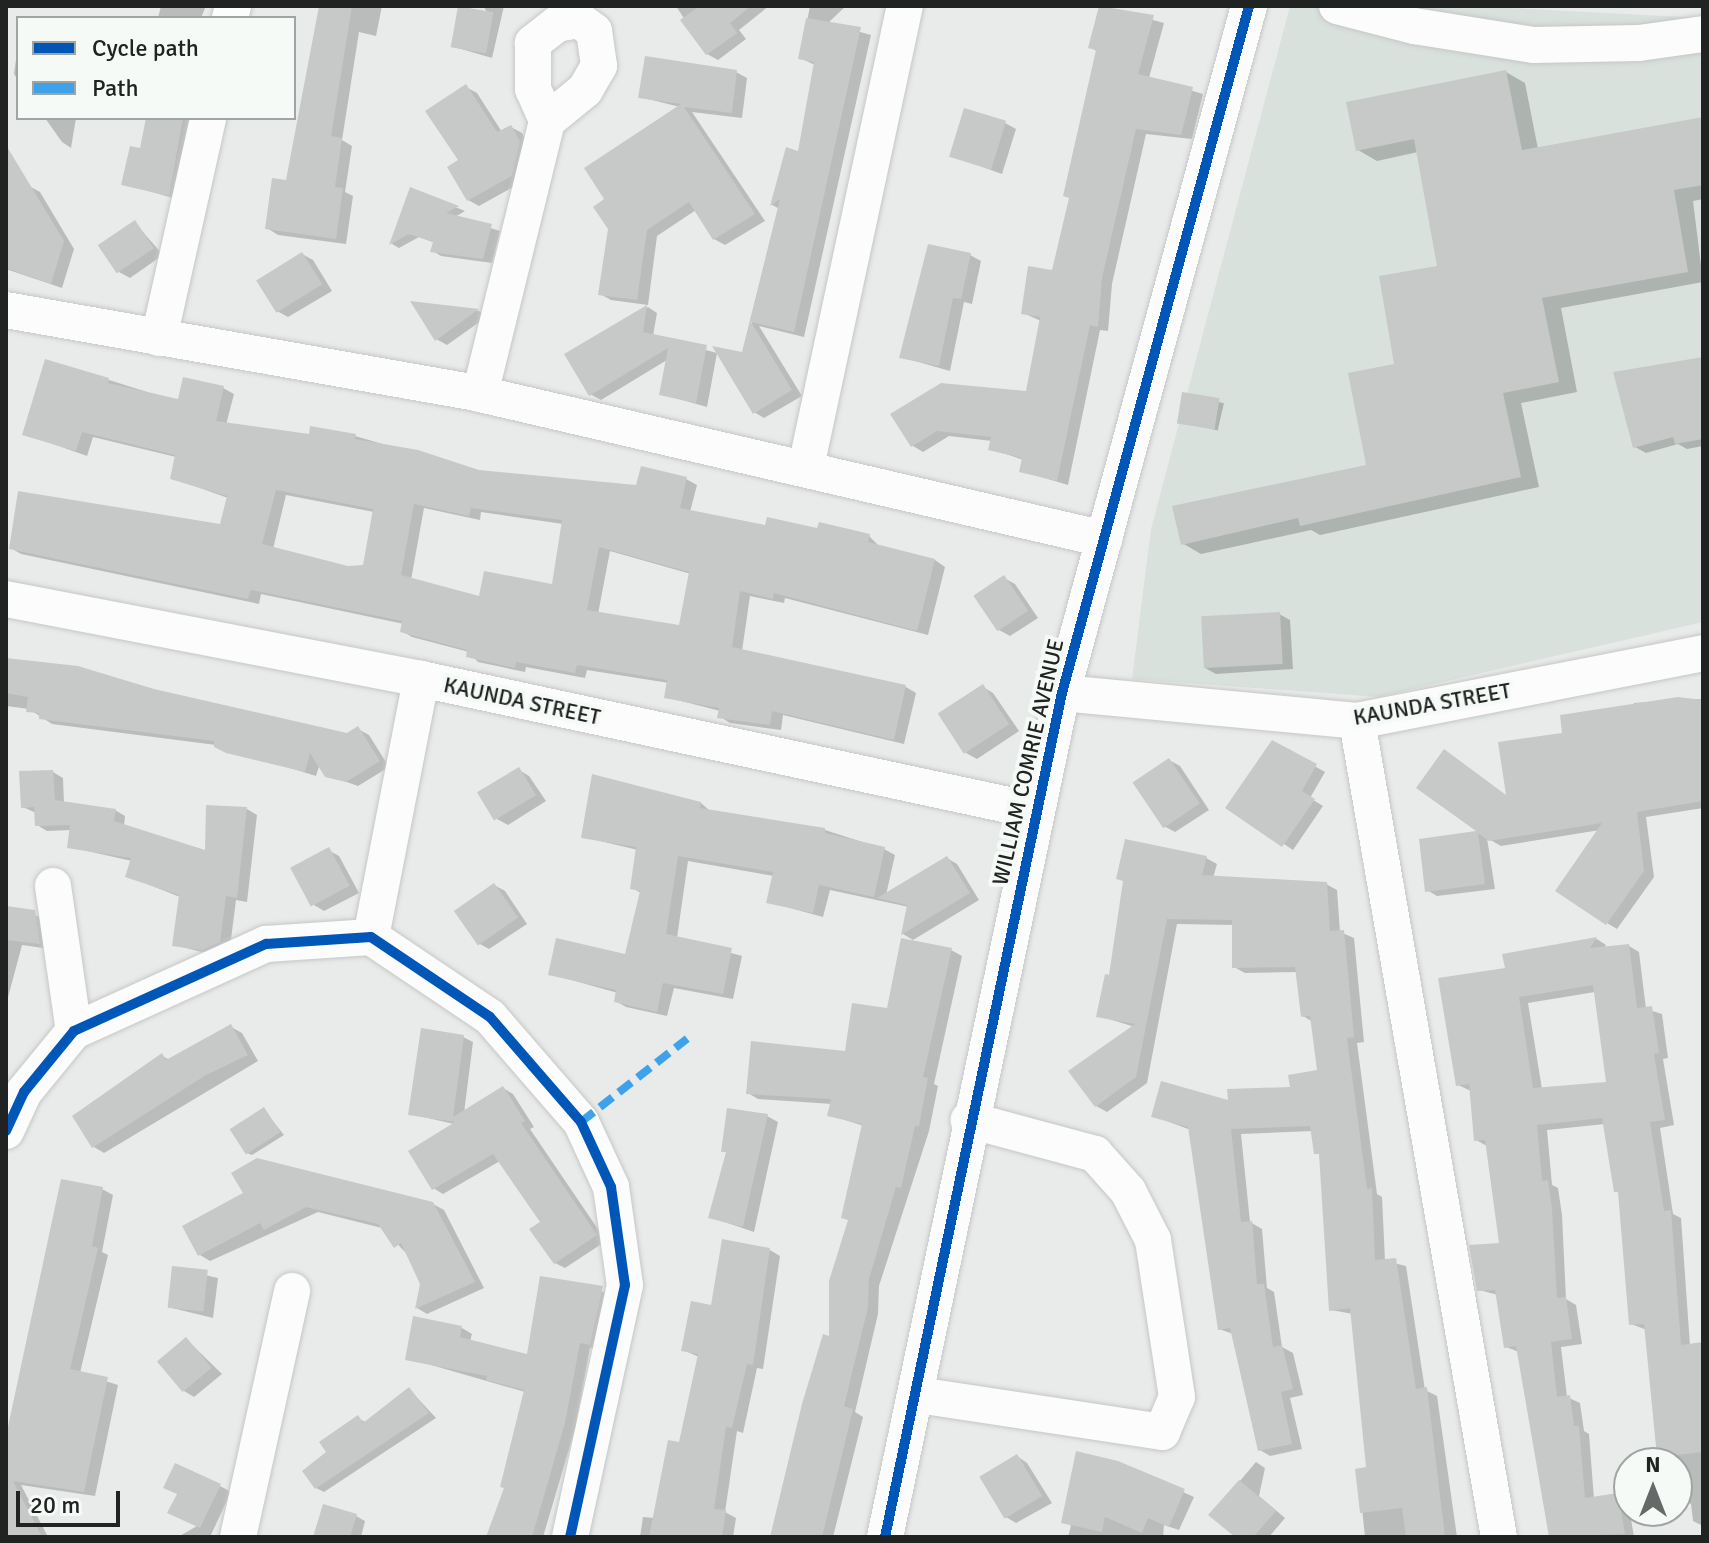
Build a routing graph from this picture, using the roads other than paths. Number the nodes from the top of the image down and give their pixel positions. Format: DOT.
graph roads {
  1 [pos="905,6"];
  2 [pos="1249,6"];
  3 [pos="1337,6"];
  4 [pos="1703,34"];
  5 [pos="208,120"];
  6 [pos="547,121"];
  7 [pos="6,310"];
  8 [pos="159,338"];
  9 [pos="480,394"];
  10 [pos="806,467"];
  11 [pos="1104,539"];
  12 [pos="6,599"];
  13 [pos="1703,653"];
  14 [pos="421,679"];
  15 [pos="1062,693"];
  16 [pos="1357,721"];
  17 [pos="1036,811"];
  18 [pos="53,886"];
  19 [pos="371,937"];
  20 [pos="74,1031"];
  21 [pos="969,1120"];
  22 [pos="6,1131"];
  23 [pos="292,1291"];
  24 [pos="918,1395"];
  25 [pos="238,1537"];
  26 [pos="570,1537"];
  27 [pos="885,1537"];
  28 [pos="1499,1537"];
  1 -- 10 [label="street"];
  2 -- 11 [label="street, WILLIAM COMRIE AVENUE"];
  3 -- 4 [label="street"];
  5 -- 8 [label="street"];
  6 -- 9 [label="street"];
  7 -- 8 [label="street"];
  8 -- 9 [label="street"];
  9 -- 10 [label="street"];
  10 -- 11 [label="street"];
  11 -- 15 [label="street, WILLIAM COMRIE AVENUE"];
  12 -- 14 [label="street, KAUNDA STREET"];
  13 -- 16 [label="street, KAUNDA STREET"];
  14 -- 17 [label="street, KAUNDA STREET"];
  14 -- 19 [label="street"];
  15 -- 16 [label="street, KAUNDA STREET"];
  15 -- 17 [label="street, WILLIAM COMRIE AVENUE"];
  16 -- 28 [label="street"];
  17 -- 21 [label="street, WILLIAM COMRIE AVENUE"];
  18 -- 20 [label="street"];
  19 -- 20 [label="street"];
  19 -- 26 [label="street"];
  20 -- 22 [label="street"];
  21 -- 24 [label="street, WILLIAM COMRIE AVENUE"];
  21 -- 24 [label="street"];
  23 -- 25 [label="street"];
  24 -- 27 [label="street, WILLIAM COMRIE AVENUE"];
}
